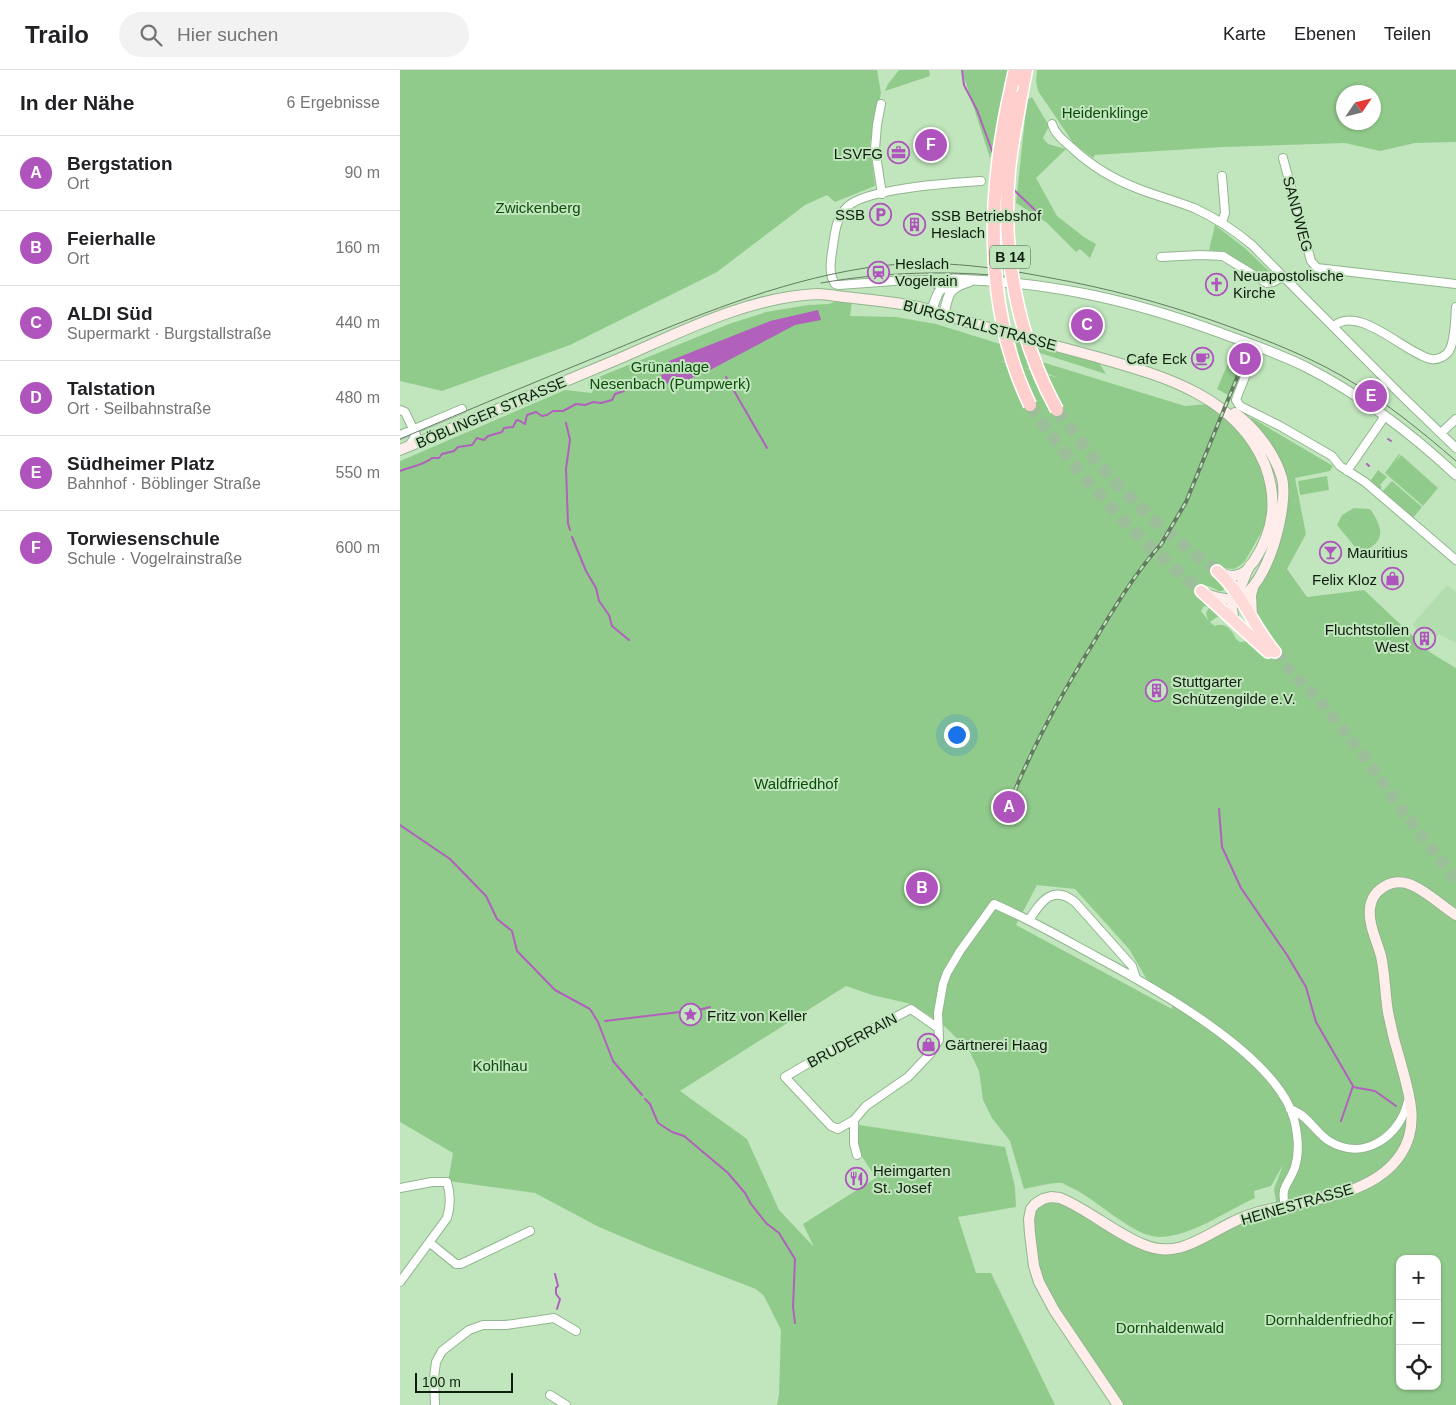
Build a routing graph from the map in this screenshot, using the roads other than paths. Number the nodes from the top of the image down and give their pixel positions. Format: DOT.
graph roads {
  1 [pos="1015,70"];
  2 [pos="1026,70"];
  3 [pos="881,104"];
  4 [pos="1052,124"];
  5 [pos="1283,158"];
  6 [pos="1222,176"];
  7 [pos="981,182"];
  8 [pos="882,194"];
  9 [pos="1222,222"];
  10 [pos="1161,257"];
  11 [pos="1283,277"];
  12 [pos="1456,284"];
  13 [pos="946,289"];
  14 [pos="844,297"];
  15 [pos="1456,307"];
  16 [pos="932,310"];
  17 [pos="944,314"];
  18 [pos="1334,326"];
  19 [pos="1257,346"];
  20 [pos="1171,380"];
  21 [pos="1030,405"];
  22 [pos="400,410"];
  23 [pos="462,410"];
  24 [pos="1057,410"];
  25 [pos="1385,416"];
  26 [pos="1456,419"];
  27 [pos="414,432"];
  28 [pos="1441,433"];
  29 [pos="400,435"];
  30 [pos="404,448"];
  31 [pos="1456,448"];
  32 [pos="400,454"];
  33 [pos="1347,470"];
  34 [pos="1456,475"];
  35 [pos="1456,560"];
  36 [pos="1247,570"];
  37 [pos="1218,572"];
  38 [pos="1253,588"];
  39 [pos="1202,592"];
  40 [pos="1236,596"];
  41 [pos="1252,618"];
  42 [pos="1234,621"];
  43 [pos="1456,915"];
  44 [pos="1029,920"];
  45 [pos="1136,978"];
  46 [pos="938,1028"];
  47 [pos="1409,1093"];
  48 [pos="1290,1109"];
  49 [pos="854,1120"];
  50 [pos="857,1155"];
  51 [pos="400,1188"];
  52 [pos="1284,1206"];
  53 [pos="530,1231"];
  54 [pos="430,1243"];
  55 [pos="400,1282"];
  56 [pos="576,1331"];
  57 [pos="550,1395"];
  58 [pos="435,1405"];
  59 [pos="566,1405"];
  60 [pos="1118,1405"];
  1 -- 21 [label="highway, B 14, bridge"];
  2 -- 24 [label="highway, B 14, bridge"];
  3 -- 8 [label="street"];
  4 -- 9 [label="street"];
  5 -- 12 [label="street, SANDWEG"];
  6 -- 9 [label="street"];
  7 -- 8 [label="street"];
  8 -- 13 [label="street"];
  9 -- 11 [label="street"];
  10 -- 11 [label="street"];
  11 -- 18 [label="street"];
  13 -- 16 [label="street"];
  13 -- 17 [label="street"];
  13 -- 19 [label="street"];
  14 -- 16 [label="main road, BURGSTALLSTRASSE"];
  14 -- 30 [label="main road, BÖBLINGER STRASSE"];
  14 -- 32 [label="main road, BÖBLINGER STRASSE"];
  15 -- 18 [label="street"];
  16 -- 17 [label="main road, BURGSTALLSTRASSE"];
  17 -- 20 [label="main road, BURGSTALLSTRASSE"];
  18 -- 28 [label="street"];
  19 -- 25 [label="street"];
  19 -- 33 [label="street"];
  20 -- 36 [label="main road, BURGSTALLSTRASSE"];
  20 -- 38 [label="main road, BURGSTALLSTRASSE"];
  22 -- 27 [label="street, BÖBLINGER STRASSE"];
  23 -- 27 [label="street, BÖBLINGER STRASSE"];
  25 -- 33 [label="street"];
  25 -- 34 [label="street"];
  26 -- 28 [label="street"];
  27 -- 29 [label="street, BÖBLINGER STRASSE"];
  27 -- 30 [label="street"];
  28 -- 31 [label="street"];
  33 -- 35 [label="street"];
  36 -- 37 [label="main road"];
  36 -- 40 [label="main road, BURGSTALLSTRASSE"];
  37 -- 40 [label="main road"];
  38 -- 40 [label="main road, BURGSTALLSTRASSE"];
  38 -- 41 [label="main road"];
  39 -- 40 [label="main road"];
  39 -- 42 [label="main road"];
  40 -- 41 [label="main road"];
  40 -- 42 [label="main road"];
  41 -- 42 [label="main road"];
  43 -- 47 [label="main road, HEINESTRASSE"];
  44 -- 45 [label="street"];
  44 -- 45 [label="street"];
  44 -- 46 [label="street"];
  45 -- 48 [label="street"];
  46 -- 49 [label="street, BRUDERRAIN"];
  46 -- 49 [label="street, BRUDERRAIN"];
  47 -- 48 [label="street"];
  47 -- 52 [label="main road, HEINESTRASSE"];
  48 -- 52 [label="street"];
  49 -- 50 [label="street"];
  51 -- 54 [label="street"];
  52 -- 60 [label="main road, HEINESTRASSE"];
  53 -- 54 [label="street"];
  54 -- 55 [label="street"];
  56 -- 58 [label="street"];
  57 -- 59 [label="street"];
}
